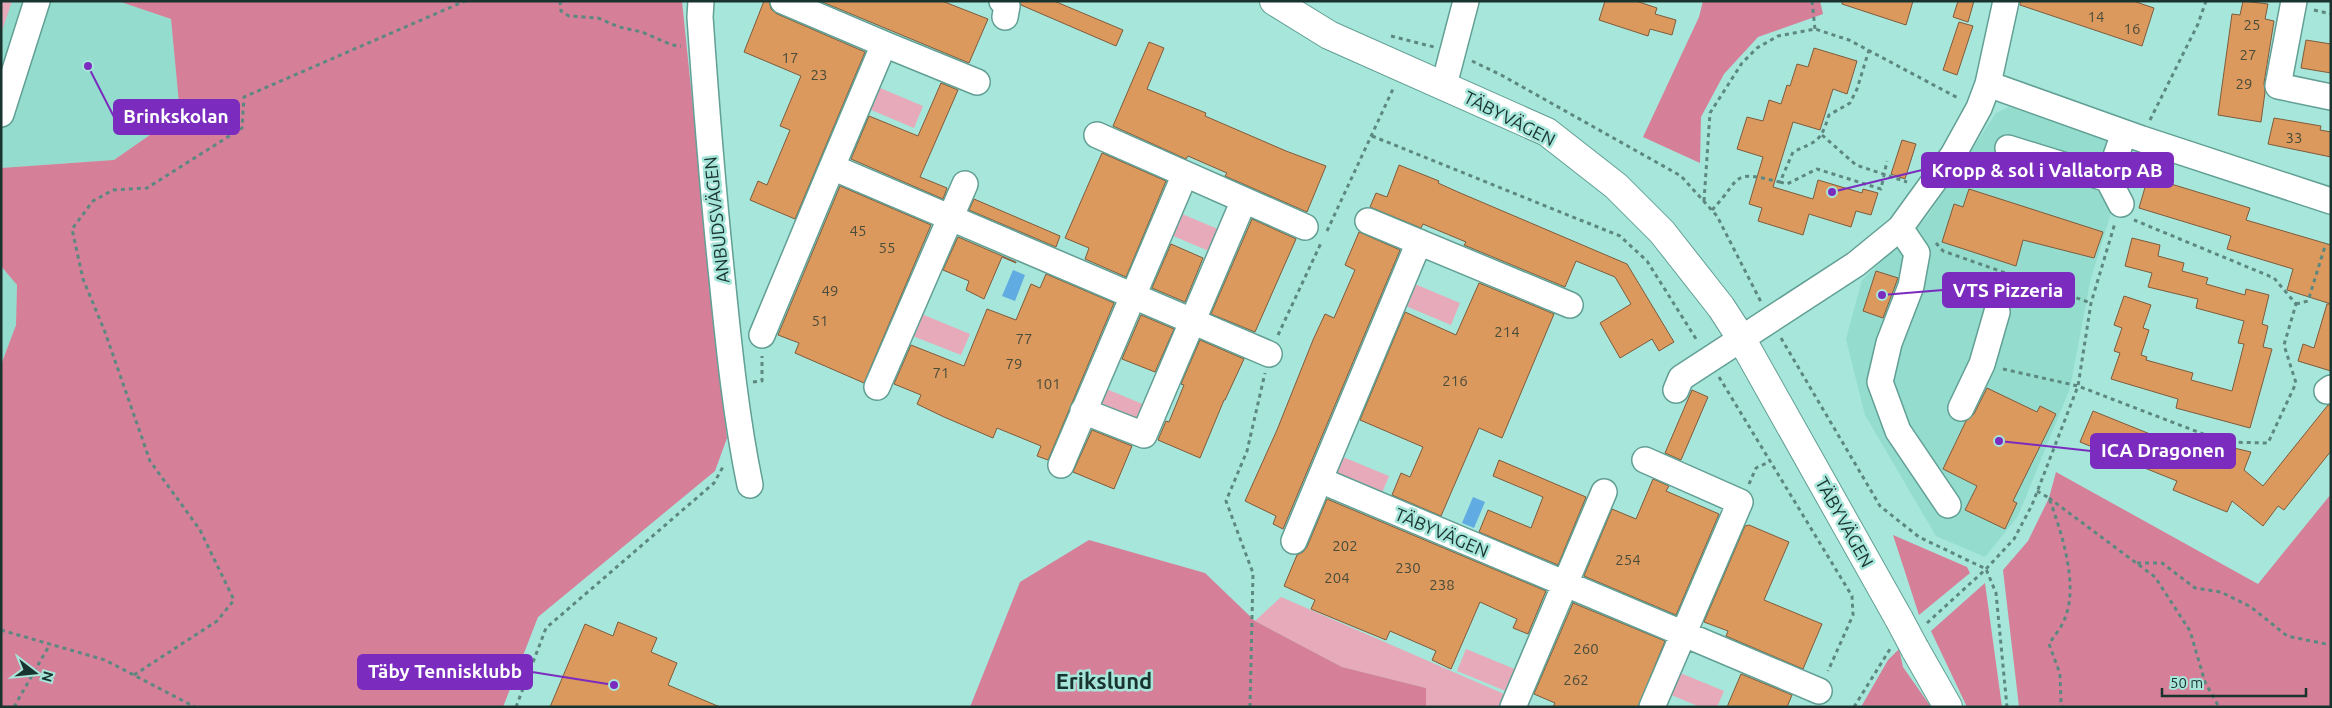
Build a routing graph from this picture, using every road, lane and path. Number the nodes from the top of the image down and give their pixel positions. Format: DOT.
graph roads {
  1 [pos="37,1"];
  2 [pos="465,1"];
  3 [pos="560,1"];
  4 [pos="701,1"];
  5 [pos="783,1"];
  6 [pos="1274,1"];
  7 [pos="1466,1"];
  8 [pos="1812,1"];
  9 [pos="2006,1"];
  10 [pos="2206,1"];
  11 [pos="2294,1"];
  12 [pos="1814,29"];
  13 [pos="884,44"];
  14 [pos="702,46"];
  15 [pos="1869,50"];
  16 [pos="1402,68"];
  17 [pos="977,82"];
  18 [pos="1988,84"];
  19 [pos="1444,85"];
  20 [pos="2331,97"];
  21 [pos="1979,108"];
  22 [pos="1,114"];
  23 [pos="1822,135"];
  24 [pos="1097,136"];
  25 [pos="2133,136"];
  26 [pos="2008,148"];
  27 [pos="1888,161"];
  28 [pos="832,167"];
  29 [pos="1185,174"];
  30 [pos="1884,174"];
  31 [pos="2108,179"];
  32 [pos="1780,182"];
  33 [pos="965,184"];
  34 [pos="1929,188"];
  35 [pos="1244,200"];
  36 [pos="1704,201"];
  37 [pos="2331,201"];
  38 [pos="2122,204"];
  39 [pos="1712,210"];
  40 [pos="950,218"];
  41 [pos="1368,220"];
  42 [pos="1305,227"];
  43 [pos="1900,228"];
  44 [pos="1931,237"];
  45 [pos="1420,242"];
  46 [pos="2326,243"];
  47 [pos="1132,295"];
  48 [pos="2091,303"];
  49 [pos="2296,304"];
  50 [pos="1570,306"];
  51 [pos="1997,312"];
  52 [pos="1193,321"];
  53 [pos="762,335"];
  54 [pos="1741,338"];
  55 [pos="1269,354"];
  56 [pos="1982,364"];
  57 [pos="734,384"];
  58 [pos="2078,386"];
  59 [pos="877,387"];
  60 [pos="1676,390"];
  61 [pos="1961,408"];
  62 [pos="1084,411"];
  63 [pos="740,438"];
  64 [pos="1645,460"];
  65 [pos="1769,462"];
  66 [pos="1061,465"];
  67 [pos="1320,480"];
  68 [pos="750,485"];
  69 [pos="2037,491"];
  70 [pos="1604,492"];
  71 [pos="2049,498"];
  72 [pos="1740,502"];
  73 [pos="1948,505"];
  74 [pos="1294,541"];
  75 [pos="2136,563"];
  76 [pos="1986,570"];
  77 [pos="1565,584"];
  78 [pos="1,630"];
  79 [pos="1683,634"];
  80 [pos="50,644"];
  81 [pos="2331,645"];
  82 [pos="134,675"];
  83 [pos="1820,691"];
  84 [pos="14,707"];
  85 [pos="195,707"];
  86 [pos="516,707"];
  87 [pos="1250,707"];
  88 [pos="1513,707"];
  89 [pos="1652,707"];
  90 [pos="1948,707"];
  91 [pos="2063,707"];
  92 [pos="2219,707"];
  1 -- 22 [label="street"];
  2 -- 82 [label="path"];
  3 -- 14 [label="path"];
  4 -- 14 [label="street, ANBUDSVÄGEN"];
  5 -- 13 [label="street"];
  6 -- 16 [label="main road, TÄBYVÄGEN"];
  7 -- 19 [label="street"];
  8 -- 12 [label="path"];
  9 -- 18 [label="street"];
  10 -- 25 [label="path"];
  11 -- 20 [label="street"];
  12 -- 15 [label="path"];
  12 -- 36 [label="path"];
  13 -- 17 [label="street"];
  13 -- 28 [label="street"];
  14 -- 57 [label="street, ANBUDSVÄGEN"];
  15 -- 21 [label="path"];
  15 -- 23 [label="path"];
  16 -- 19 [label="main road, TÄBYVÄGEN"];
  16 -- 55 [label="path"];
  18 -- 21 [label="street"];
  18 -- 25 [label="street"];
  19 -- 54 [label="main road, TÄBYVÄGEN"];
  21 -- 34 [label="street"];
  23 -- 30 [label="path"];
  23 -- 32 [label="path"];
  24 -- 29 [label="street"];
  25 -- 31 [label="street"];
  25 -- 37 [label="street"];
  26 -- 31 [label="street"];
  27 -- 30 [label="path"];
  28 -- 40 [label="street"];
  28 -- 53 [label="street"];
  29 -- 35 [label="street"];
  29 -- 47 [label="street"];
  30 -- 32 [label="path"];
  30 -- 34 [label="path"];
  31 -- 38 [label="street"];
  32 -- 39 [label="path"];
  33 -- 40 [label="street"];
  34 -- 43 [label="street"];
  35 -- 42 [label="street"];
  35 -- 52 [label="street"];
  38 -- 48 [label="path"];
  38 -- 49 [label="path"];
  40 -- 47 [label="street"];
  40 -- 59 [label="street"];
  41 -- 45 [label="street"];
  43 -- 54 [label="street"];
  43 -- 73 [label="street"];
  44 -- 48 [label="path"];
  45 -- 50 [label="street"];
  45 -- 67 [label="street"];
  46 -- 49 [label="path"];
  47 -- 52 [label="street"];
  47 -- 62 [label="street"];
  48 -- 58 [label="path"];
  49 -- 58 [label="path"];
  51 -- 56 [label="street"];
  52 -- 55 [label="street"];
  52 -- 62 [label="street"];
  53 -- 57 [label="path"];
  54 -- 60 [label="street"];
  54 -- 90 [label="main road, TÄBYVÄGEN, bridge"];
  55 -- 87 [label="path"];
  56 -- 58 [label="path"];
  56 -- 61 [label="street"];
  57 -- 63 [label="street, ANBUDSVÄGEN"];
  58 -- 69 [label="path"];
  62 -- 66 [label="street"];
  63 -- 68 [label="street, ANBUDSVÄGEN"];
  63 -- 86 [label="path"];
  64 -- 72 [label="street"];
  65 -- 72 [label="path"];
  67 -- 74 [label="street"];
  67 -- 77 [label="street, TÄBYVÄGEN"];
  69 -- 71 [label="path"];
  69 -- 76 [label="path"];
  70 -- 77 [label="street"];
  71 -- 75 [label="path"];
  71 -- 91 [label="path"];
  72 -- 79 [label="street"];
  75 -- 81 [label="path"];
  75 -- 92 [label="path"];
  77 -- 79 [label="street, TÄBYVÄGEN"];
  77 -- 88 [label="street"];
  78 -- 80 [label="path"];
  79 -- 83 [label="street, TÄBYVÄGEN"];
  79 -- 89 [label="street"];
  80 -- 82 [label="path"];
  80 -- 84 [label="path"];
  82 -- 85 [label="path"];
}
